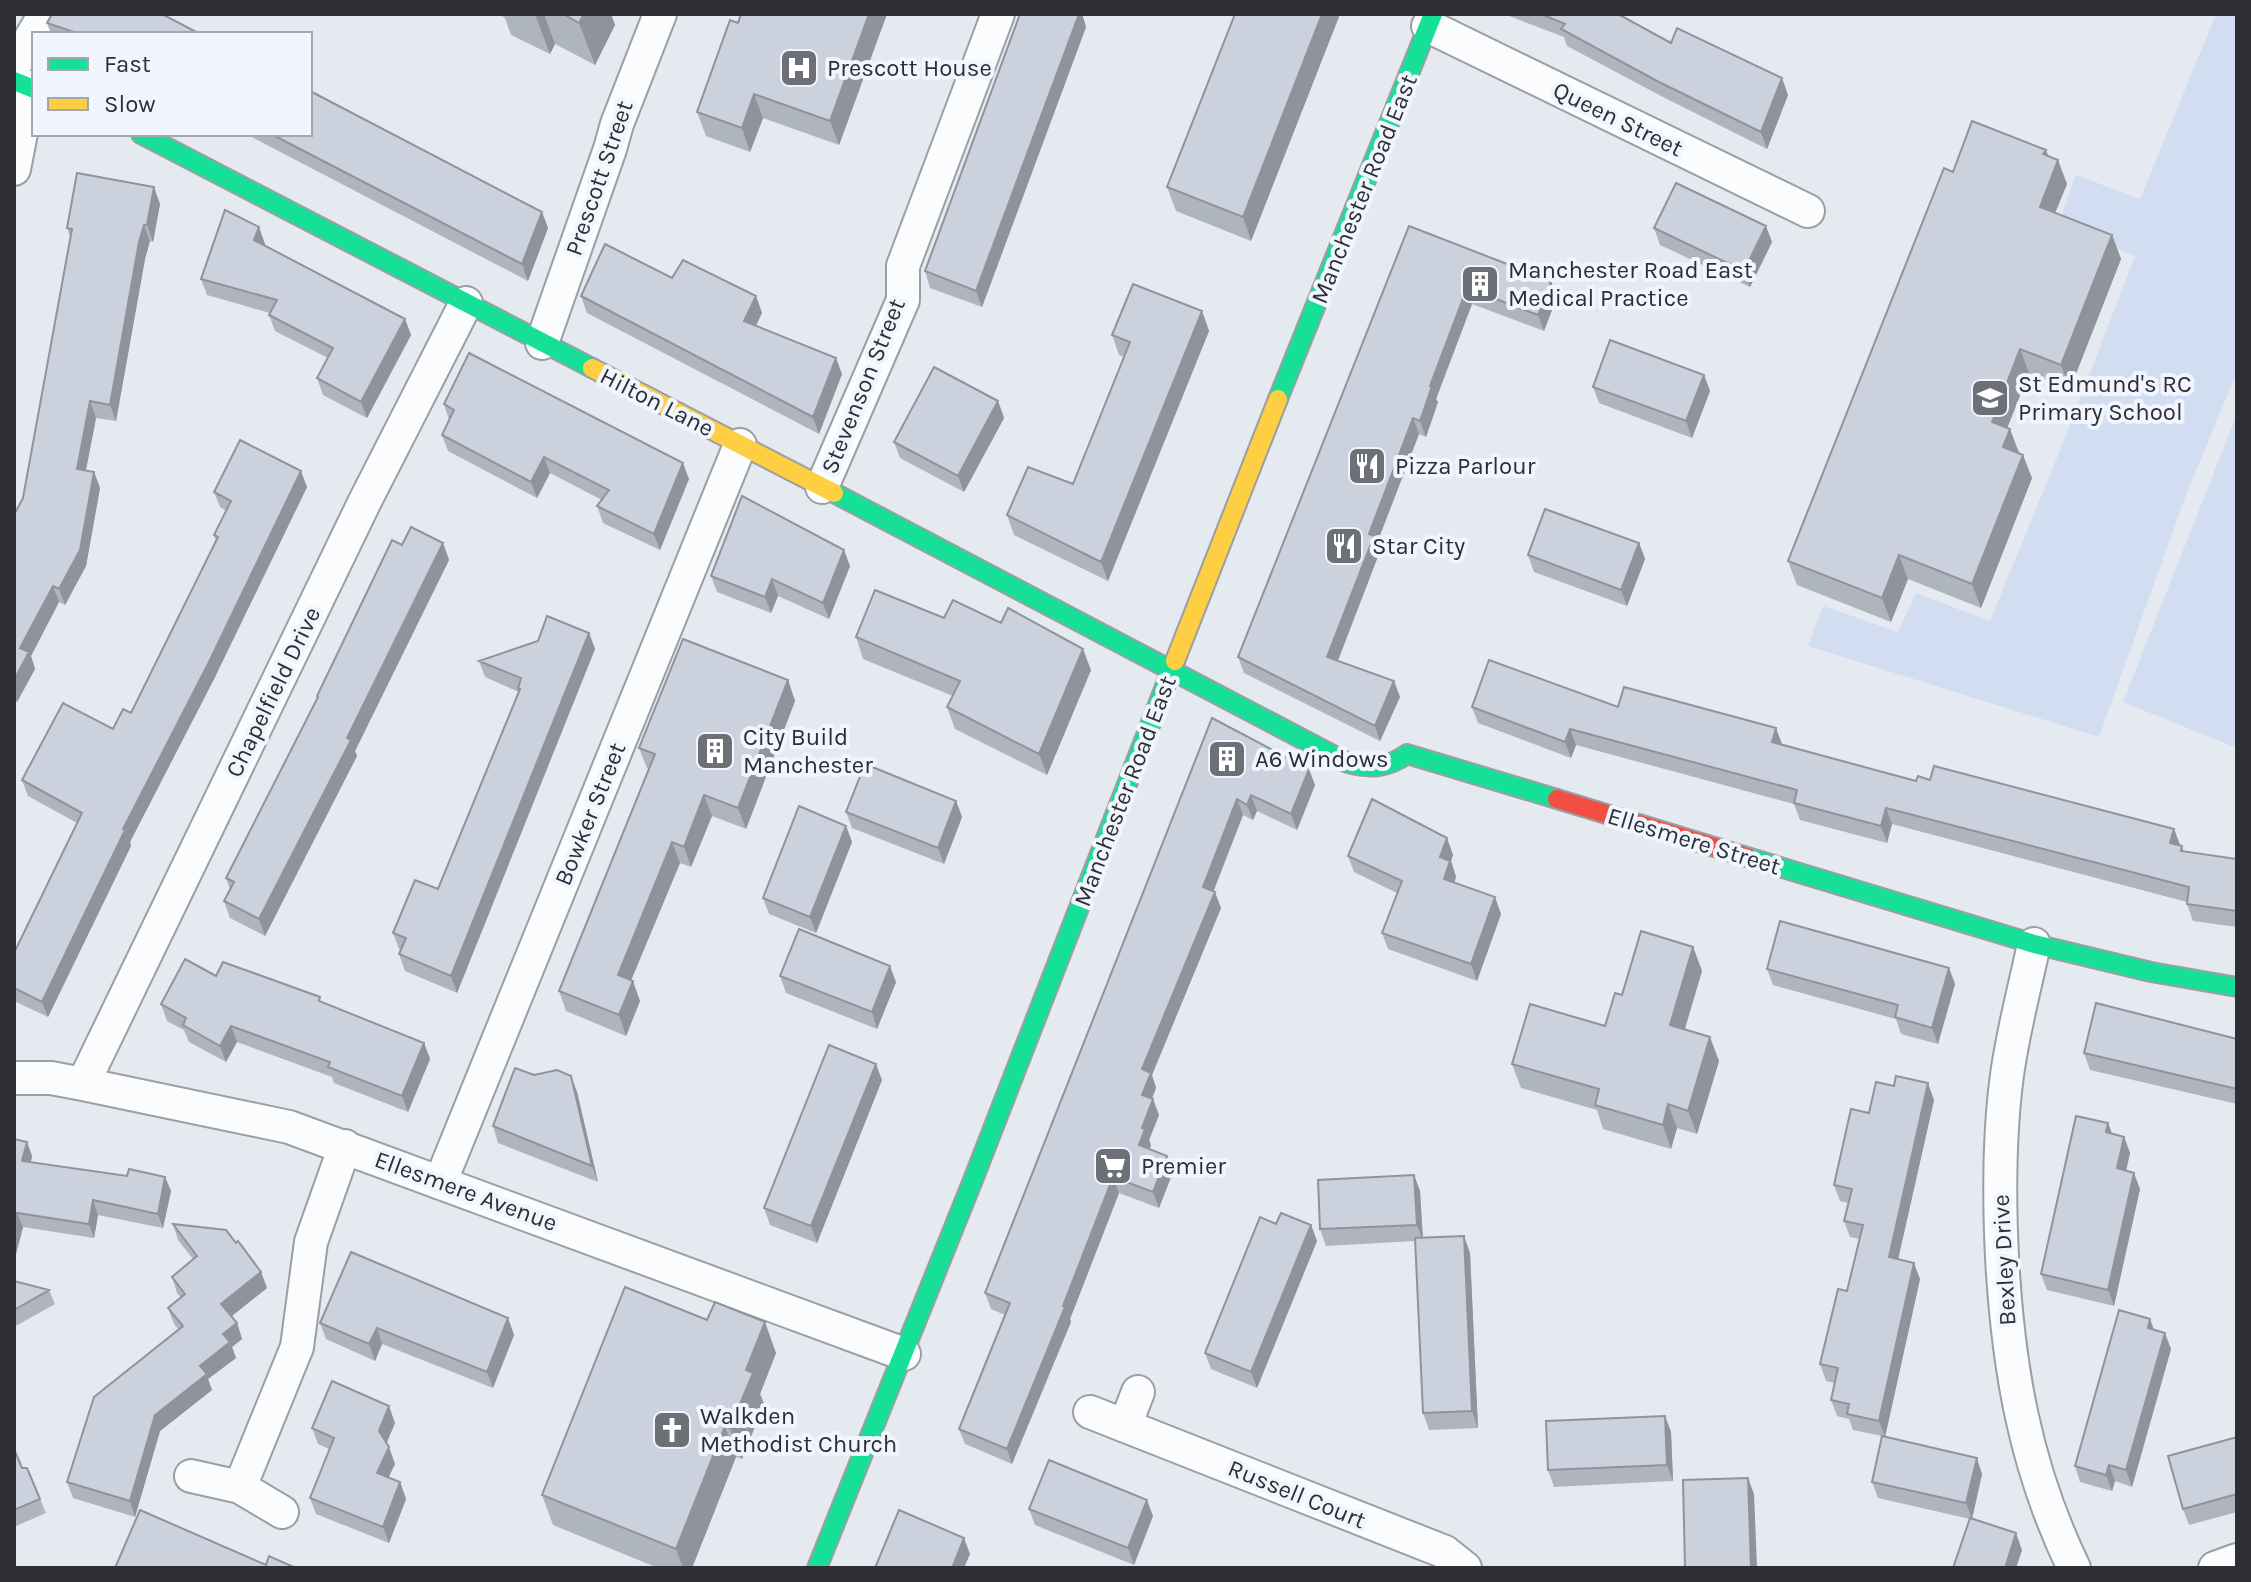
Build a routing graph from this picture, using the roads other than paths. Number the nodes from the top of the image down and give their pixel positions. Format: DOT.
graph roads {
  1 [pos="660,14"];
  2 [pos="998,14"];
  3 [pos="1431,20"];
  4 [pos="32,54"];
  5 [pos="23,81"];
  6 [pos="145,136"];
  7 [pos="14,169"];
  8 [pos="1808,211"];
  9 [pos="466,303"];
  10 [pos="542,343"];
  11 [pos="740,445"];
  12 [pos="822,487"];
  13 [pos="1172,670"];
  14 [pos="2034,944"];
  15 [pos="2237,987"];
  16 [pos="14,1078"];
  17 [pos="83,1084"];
  18 [pos="345,1146"];
  19 [pos="440,1183"];
  20 [pos="904,1354"];
  21 [pos="1138,1392"];
  22 [pos="1090,1412"];
  23 [pos="1125,1426"];
  24 [pos="191,1476"];
  25 [pos="240,1487"];
  26 [pos="282,1512"];
  27 [pos="2237,1560"];
  28 [pos="817,1568"];
  29 [pos="1465,1568"];
  30 [pos="2074,1568"];
  31 [pos="2215,1568"];
  1 -- 10 [label="street, Prescott Street"];
  2 -- 12 [label="street, Stevenson Street"];
  3 -- 8 [label="street, Queen Street"];
  3 -- 13 [label="street, Manchester Road East"];
  4 -- 5 [label="street"];
  5 -- 7 [label="street"];
  6 -- 9 [label="street, Hilton Lane"];
  9 -- 10 [label="street, Hilton Lane"];
  9 -- 17 [label="street, Chapelfield Drive"];
  10 -- 11 [label="street, Hilton Lane"];
  11 -- 12 [label="street, Hilton Lane"];
  11 -- 19 [label="street, Bowker Street"];
  12 -- 13 [label="street, Hilton Lane"];
  13 -- 14 [label="street, Ellesmere Street"];
  13 -- 20 [label="street, Manchester Road East"];
  14 -- 15 [label="street, Ellesmere Street"];
  14 -- 30 [label="street, Bexley Drive"];
  16 -- 17 [label="street, Ellesmere Avenue"];
  17 -- 18 [label="street, Ellesmere Avenue"];
  18 -- 19 [label="street, Ellesmere Avenue"];
  18 -- 25 [label="street"];
  19 -- 20 [label="street, Ellesmere Avenue"];
  20 -- 28 [label="street, Manchester Road East"];
  21 -- 23 [label="street"];
  22 -- 23 [label="street, Russell Court"];
  23 -- 29 [label="street, Russell Court"];
  24 -- 25 [label="street"];
  25 -- 26 [label="street"];
  27 -- 31 [label="street"];
}
